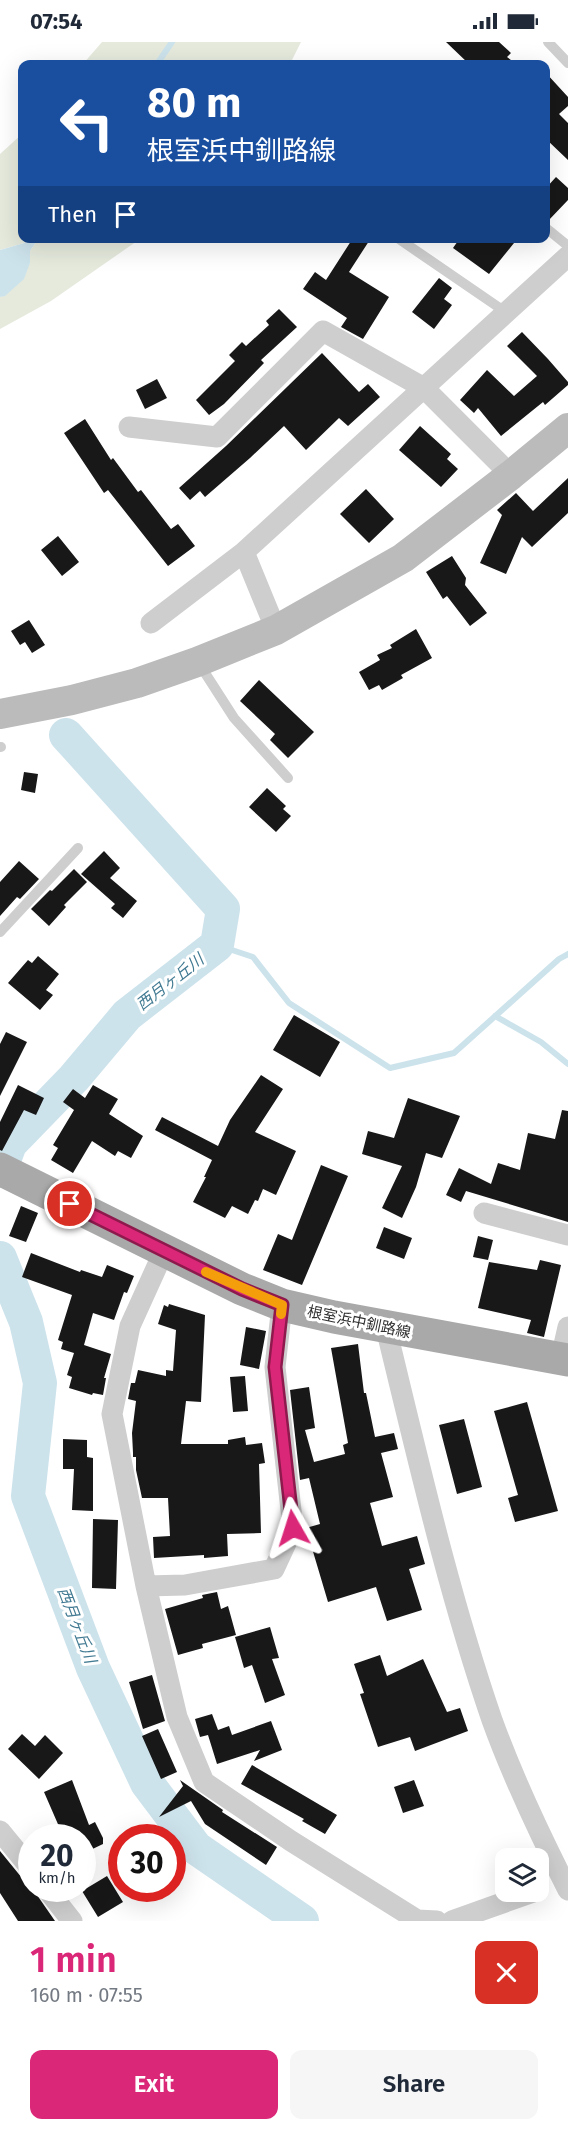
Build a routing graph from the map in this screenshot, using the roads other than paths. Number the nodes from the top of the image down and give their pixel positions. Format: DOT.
graph roads {
  1 [pos="548,42"];
  2 [pos="568,63"];
  3 [pos="550,231"];
  4 [pos="405,243"];
  5 [pos="568,246"];
  6 [pos="568,256"];
  7 [pos="507,313"];
  8 [pos="424,388"];
  9 [pos="129,427"];
  10 [pos="568,428"];
  11 [pos="511,475"];
  12 [pos="244,552"];
  13 [pos="150,623"];
  14 [pos="276,630"];
  15 [pos="197,662"];
  16 [pos="0,714"];
  17 [pos="288,778"];
  18 [pos="78,848"];
  19 [pos="0,932"];
  20 [pos="7,1173"];
  21 [pos="484,1213"];
  22 [pos="568,1235"];
  23 [pos="164,1251"];
  24 [pos="282,1305"];
  25 [pos="386,1328"];
  26 [pos="566,1348"];
  27 [pos="146,1587"];
  28 [pos="0,1831"];
  29 [pos="18,1853"];
  30 [pos="566,1885"];
  31 [pos="549,1887"];
  32 [pos="57,1902"];
  33 [pos="505,1902"];
  34 [pos="72,1921"];
  35 [pos="438,1921"];
  36 [pos="452,1921"];
  1 -- 2 [label="lane"];
  3 -- 5 [label="lane"];
  4 -- 7 [label="lane"];
  6 -- 7 [label="street"];
  7 -- 8 [label="street"];
  8 -- 9 [label="street"];
  8 -- 11 [label="street"];
  8 -- 12 [label="street"];
  10 -- 11 [label="street"];
  11 -- 14 [label="street"];
  12 -- 13 [label="street"];
  12 -- 14 [label="street"];
  14 -- 15 [label="street"];
  15 -- 16 [label="street"];
  15 -- 17 [label="lane"];
  18 -- 19 [label="lane"];
  20 -- 23 [label="main road, 根室浜中釧路線"];
  21 -- 22 [label="street"];
  23 -- 24 [label="main road, 根室浜中釧路線"];
  23 -- 27 [label="street"];
  24 -- 25 [label="main road, 根室浜中釧路線"];
  24 -- 27 [label="street"];
  25 -- 26 [label="main road, 根室浜中釧路線"];
  25 -- 30 [label="street"];
  27 -- 35 [label="street"];
  28 -- 29 [label="street"];
  30 -- 31 [label="street"];
  32 -- 34 [label="street"];
  33 -- 36 [label="street"];
}
